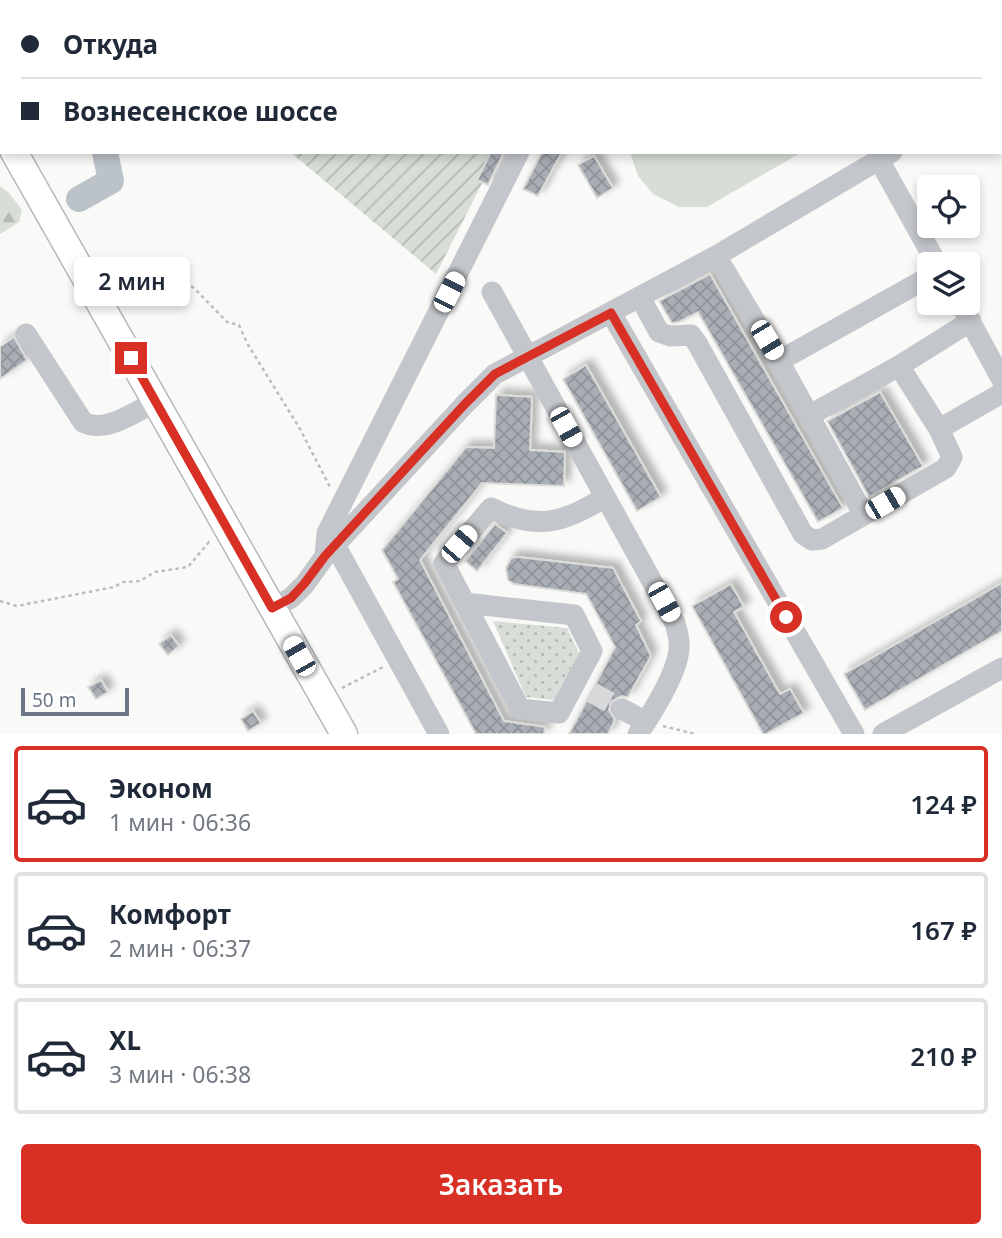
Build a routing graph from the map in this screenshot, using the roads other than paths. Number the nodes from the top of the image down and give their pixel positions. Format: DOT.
graph roads {
  1 [pos="15,154"];
  2 [pos="518,154"];
  3 [pos="885,156"];
  4 [pos="931,252"];
  5 [pos="716,256"];
  6 [pos="917,284"];
  7 [pos="492,292"];
  8 [pos="640,297"];
  9 [pos="611,313"];
  10 [pos="961,315"];
  11 [pos="967,315"];
  12 [pos="26,334"];
  13 [pos="528,357"];
  14 [pos="779,361"];
  15 [pos="900,366"];
  16 [pos="1002,380"];
  17 [pos="1002,393"];
  18 [pos="155,402"];
  19 [pos="810,415"];
  20 [pos="939,429"];
  21 [pos="606,497"];
  22 [pos="864,515"];
  23 [pos="330,551"];
  24 [pos="464,603"];
  25 [pos="272,608"];
  26 [pos="1002,668"];
  27 [pos="622,709"];
  28 [pos="642,728"];
  29 [pos="344,734"];
  30 [pos="439,734"];
  31 [pos="854,734"];
  32 [pos="883,734"];
  1 -- 18 [label="main road"];
  2 -- 23 [label="lane"];
  3 -- 4 [label="lane"];
  3 -- 5 [label="lane"];
  5 -- 8 [label="lane"];
  5 -- 14 [label="lane"];
  6 -- 14 [label="lane"];
  7 -- 13 [label="lane"];
  8 -- 9 [label="lane"];
  8 -- 22 [label="lane"];
  9 -- 13 [label="lane"];
  9 -- 31 [label="lane"];
  10 -- 15 [label="lane"];
  11 -- 16 [label="lane"];
  12 -- 18 [label="lane"];
  13 -- 21 [label="lane"];
  13 -- 23 [label="lane"];
  14 -- 19 [label="lane"];
  15 -- 19 [label="lane"];
  15 -- 20 [label="lane"];
  17 -- 20 [label="lane"];
  18 -- 25 [label="main road"];
  19 -- 22 [label="lane"];
  20 -- 22 [label="lane"];
  21 -- 24 [label="lane"];
  21 -- 28 [label="lane"];
  23 -- 25 [label="lane"];
  23 -- 30 [label="lane"];
  24 -- 24 [label="lane"];
  25 -- 29 [label="main road"];
  26 -- 32 [label="lane"];
  27 -- 28 [label="lane"];
}
